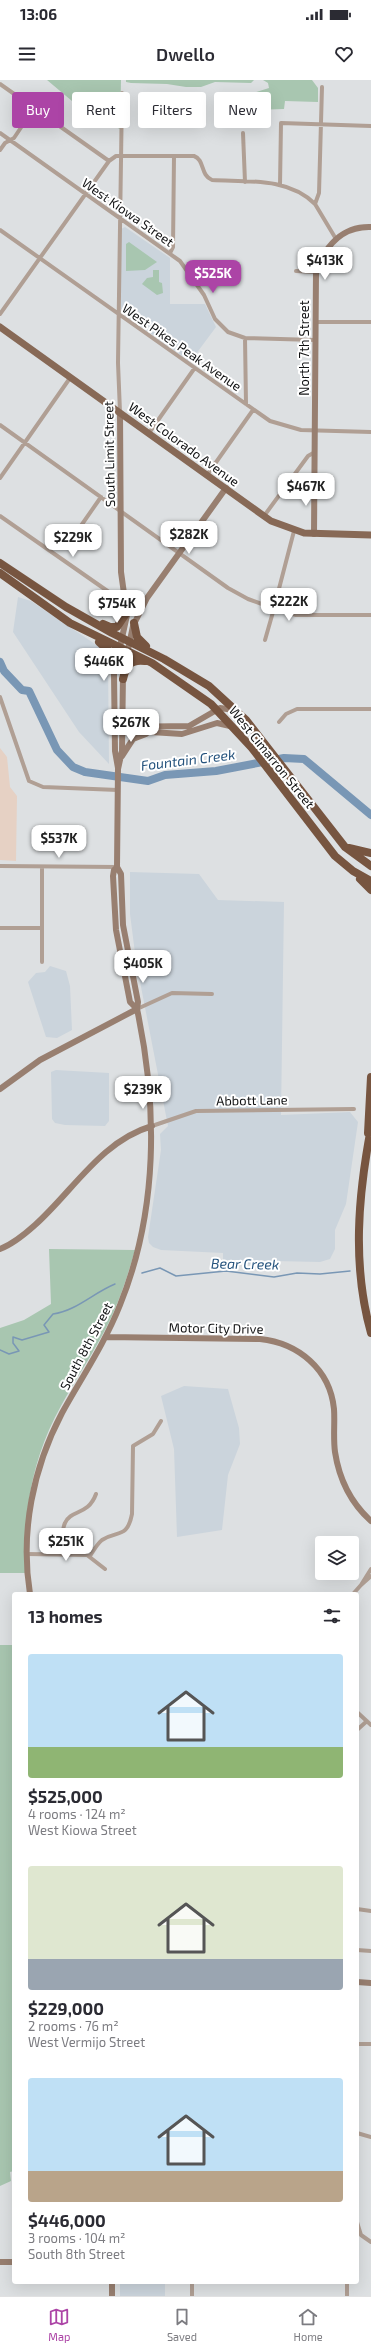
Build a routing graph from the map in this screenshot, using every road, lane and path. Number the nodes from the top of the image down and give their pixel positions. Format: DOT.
graph roads {
  1 [pos="0,84"];
  2 [pos="322,87"];
  3 [pos="12,92"];
  4 [pos="320,125"];
  5 [pos="371,126"];
  6 [pos="21,128"];
  7 [pos="62,128"];
  8 [pos="121,128"];
  9 [pos="0,133"];
  10 [pos="243,133"];
  11 [pos="10,140"];
  12 [pos="0,150"];
  13 [pos="120,155"];
  14 [pos="174,156"];
  15 [pos="109,161"];
  16 [pos="245,182"];
  17 [pos="280,184"];
  18 [pos="86,194"];
  19 [pos="315,204"];
  20 [pos="120,219"];
  21 [pos="371,227"];
  22 [pos="0,230"];
  23 [pos="336,239"];
  24 [pos="170,254"];
  25 [pos="40,258"];
  26 [pos="296,271"];
  27 [pos="316,272"];
  28 [pos="0,314"];
  29 [pos="119,316"];
  30 [pos="315,322"];
  31 [pos="371,322"];
  32 [pos="0,327"];
  33 [pos="246,338"];
  34 [pos="315,340"];
  35 [pos="194,369"];
  36 [pos="70,378"];
  37 [pos="246,404"];
  38 [pos="253,410"];
  39 [pos="120,412"];
  40 [pos="0,425"];
  41 [pos="316,431"];
  42 [pos="371,432"];
  43 [pos="149,433"];
  44 [pos="24,442"];
  45 [pos="315,452"];
  46 [pos="207,475"];
  47 [pos="0,478"];
  48 [pos="226,488"];
  49 [pos="101,497"];
  50 [pos="121,510"];
  51 [pos="0,516"];
  52 [pos="264,516"];
  53 [pos="78,530"];
  54 [pos="294,531"];
  55 [pos="314,534"];
  56 [pos="371,535"];
  57 [pos="179,554"];
  58 [pos="0,563"];
  59 [pos="0,573"];
  60 [pos="66,607"];
  61 [pos="275,608"];
  62 [pos="127,609"];
  63 [pos="54,610"];
  64 [pos="139,613"];
  65 [pos="371,615"];
  66 [pos="134,623"];
  67 [pos="74,625"];
  68 [pos="266,640"];
  69 [pos="124,644"];
  70 [pos="164,659"];
  71 [pos="152,663"];
  72 [pos="114,670"];
  73 [pos="122,679"];
  74 [pos="0,696"];
  75 [pos="371,709"];
  76 [pos="217,710"];
  77 [pos="240,714"];
  78 [pos="279,722"];
  79 [pos="115,728"];
  80 [pos="236,728"];
  81 [pos="122,729"];
  82 [pos="155,733"];
  83 [pos="121,759"];
  84 [pos="118,769"];
  85 [pos="118,787"];
  86 [pos="344,847"];
  87 [pos="371,853"];
  88 [pos="0,866"];
  89 [pos="371,866"];
  90 [pos="42,867"];
  91 [pos="117,867"];
  92 [pos="352,871"];
  93 [pos="371,881"];
  94 [pos="371,890"];
  95 [pos="0,928"];
  96 [pos="42,928"];
  97 [pos="42,962"];
  98 [pos="212,994"];
  99 [pos="137,1009"];
  100 [pos="371,1077"];
  101 [pos="0,1089"];
  102 [pos="354,1109"];
  103 [pos="152,1126"];
  104 [pos="371,1128"];
  105 [pos="366,1152"];
  106 [pos="0,1249"];
  107 [pos="371,1333"];
  108 [pos="106,1337"];
  109 [pos="161,1421"];
  110 [pos="96,1494"];
  111 [pos="371,1521"];
  112 [pos="27,1554"];
  113 [pos="63,1554"];
  114 [pos="90,1556"];
  115 [pos="105,1569"];
  116 [pos="371,1569"];
  117 [pos="371,1576"];
  118 [pos="361,1584"];
  119 [pos="30,1592"];
  120 [pos="355,1592"];
  121 [pos="359,1714"];
  122 [pos="367,1721"];
  123 [pos="371,1725"];
  124 [pos="359,1728"];
  125 [pos="359,1909"];
  126 [pos="371,1911"];
  127 [pos="359,1950"];
  128 [pos="371,1951"];
  129 [pos="359,1982"];
  130 [pos="371,1983"];
  131 [pos="359,2044"];
  132 [pos="371,2044"];
  133 [pos="359,2134"];
  134 [pos="371,2137"];
  135 [pos="359,2229"];
  136 [pos="361,2236"];
  137 [pos="371,2242"];
  138 [pos="0,2262"];
  139 [pos="12,2262"];
  140 [pos="112,2284"];
  141 [pos="192,2284"];
  142 [pos="347,2284"];
  143 [pos="112,2296"];
  144 [pos="192,2296"];
  145 [pos="347,2296"];
  1 -- 3 [label="street"];
  2 -- 4 [label="street"];
  4 -- 5 [label="street"];
  4 -- 17 [label="street"];
  4 -- 19 [label="street"];
  6 -- 11 [label="street"];
  7 -- 15 [label="street"];
  8 -- 13 [label="street, South Limit Street"];
  9 -- 11 [label="street, West Kiowa Street"];
  10 -- 16 [label="street"];
  11 -- 12 [label="street"];
  11 -- 18 [label="street, West Kiowa Street"];
  13 -- 14 [label="street"];
  13 -- 15 [label="street"];
  13 -- 20 [label="street, South Limit Street"];
  14 -- 16 [label="street"];
  14 -- 24 [label="street"];
  15 -- 18 [label="street"];
  16 -- 17 [label="street"];
  17 -- 19 [label="street"];
  18 -- 20 [label="street, West Kiowa Street"];
  18 -- 25 [label="street"];
  19 -- 23 [label="street"];
  20 -- 24 [label="street, West Kiowa Street"];
  20 -- 29 [label="street, South Limit Street"];
  21 -- 23 [label="main road"];
  22 -- 25 [label="street, West Pikes Peak Avenue"];
  23 -- 27 [label="main road, North 7th Street"];
  24 -- 33 [label="street, West Kiowa Street"];
  25 -- 28 [label="street"];
  25 -- 29 [label="street, West Pikes Peak Avenue"];
  26 -- 27 [label="street"];
  27 -- 30 [label="main road, North 7th Street"];
  29 -- 35 [label="street, West Pikes Peak Avenue"];
  29 -- 39 [label="street, South Limit Street"];
  30 -- 31 [label="street"];
  30 -- 34 [label="main road, North 7th Street"];
  32 -- 36 [label="main road, West Colorado Avenue"];
  33 -- 34 [label="street, West Kiowa Street"];
  33 -- 37 [label="street"];
  34 -- 41 [label="main road, North 7th Street"];
  35 -- 37 [label="street, West Pikes Peak Avenue"];
  35 -- 43 [label="street"];
  36 -- 39 [label="main road, West Colorado Avenue"];
  36 -- 44 [label="street"];
  37 -- 38 [label="street, West Pikes Peak Avenue"];
  38 -- 41 [label="street, West Pikes Peak Avenue"];
  38 -- 46 [label="street"];
  39 -- 43 [label="main road, West Colorado Avenue"];
  39 -- 50 [label="main road, South Limit Street"];
  40 -- 44 [label="street"];
  41 -- 42 [label="street, West Pikes Peak Avenue"];
  41 -- 45 [label="main road, North 7th Street"];
  43 -- 46 [label="main road, West Colorado Avenue"];
  44 -- 47 [label="street"];
  44 -- 49 [label="street"];
  45 -- 52 [label="street"];
  45 -- 55 [label="main road, North 7th Street"];
  46 -- 48 [label="main road, West Colorado Avenue"];
  48 -- 52 [label="main road, West Colorado Avenue"];
  48 -- 57 [label="main road, South 8th Street"];
  49 -- 50 [label="street"];
  49 -- 53 [label="street"];
  50 -- 57 [label="street"];
  50 -- 62 [label="main road, South Limit Street"];
  51 -- 62 [label="street"];
  52 -- 54 [label="main road, West Colorado Avenue"];
  54 -- 55 [label="main road, West Colorado Avenue"];
  54 -- 61 [label="street"];
  55 -- 56 [label="main road, West Colorado Avenue"];
  57 -- 61 [label="street"];
  57 -- 64 [label="main road, South 8th Street"];
  58 -- 60 [label="highway, West Cimarron Street"];
  59 -- 63 [label="highway, West Cimarron Street"];
  60 -- 62 [label="highway"];
  60 -- 69 [label="highway, West Cimarron Street"];
  61 -- 65 [label="street"];
  61 -- 68 [label="street"];
  62 -- 64 [label="street"];
  62 -- 69 [label="main road, South Limit Street"];
  63 -- 67 [label="highway, West Cimarron Street"];
  63 -- 69 [label="highway"];
  64 -- 66 [label="main road, South 8th Street"];
  66 -- 69 [label="main road, South 8th Street"];
  66 -- 70 [label="highway"];
  67 -- 69 [label="highway, West Cimarron Street"];
  67 -- 72 [label="highway"];
  69 -- 70 [label="highway, West Cimarron Street"];
  69 -- 71 [label="highway, West Cimarron Street"];
  69 -- 72 [label="main road, South 8th Street"];
  69 -- 73 [label="main road, South 8th Street"];
  70 -- 77 [label="highway, West Cimarron Street"];
  71 -- 73 [label="highway"];
  71 -- 76 [label="highway, West Cimarron Street"];
  72 -- 79 [label="main road, South 8th Street"];
  73 -- 81 [label="main road, South 8th Street"];
  74 -- 85 [label="street"];
  75 -- 78 [label="street"];
  76 -- 77 [label="main road"];
  76 -- 80 [label="highway, West Cimarron Street"];
  76 -- 81 [label="main road"];
  77 -- 86 [label="highway, West Cimarron Street"];
  79 -- 81 [label="main road"];
  79 -- 84 [label="main road, South 8th Street"];
  80 -- 82 [label="main road"];
  80 -- 92 [label="highway, West Cimarron Street"];
  81 -- 82 [label="main road"];
  81 -- 83 [label="main road, South 8th Street"];
  82 -- 83 [label="main road"];
  83 -- 84 [label="main road, South 8th Street"];
  84 -- 85 [label="main road, South 8th Street"];
  85 -- 91 [label="main road, South 8th Street"];
  86 -- 87 [label="highway"];
  86 -- 89 [label="highway, West Cimarron Street"];
  88 -- 90 [label="street"];
  90 -- 91 [label="street"];
  90 -- 96 [label="street"];
  91 -- 99 [label="main road, South 8th Street"];
  92 -- 93 [label="highway, West Cimarron Street"];
  92 -- 94 [label="highway"];
  95 -- 96 [label="street"];
  96 -- 97 [label="street"];
  98 -- 99 [label="street"];
  99 -- 101 [label="main road"];
  99 -- 103 [label="main road, South 8th Street"];
  100 -- 105 [label="highway"];
  102 -- 103 [label="street, Abbott Lane"];
  103 -- 106 [label="main road"];
  103 -- 108 [label="main road, South 8th Street"];
  104 -- 105 [label="highway"];
  105 -- 107 [label="highway"];
  108 -- 111 [label="main road, Motor City Drive"];
  108 -- 112 [label="main road, South 8th Street"];
  109 -- 114 [label="street"];
  110 -- 113 [label="street"];
  112 -- 113 [label="street"];
  112 -- 119 [label="main road, South 8th Street"];
  113 -- 114 [label="street"];
  114 -- 115 [label="street"];
  116 -- 118 [label="street"];
  117 -- 118 [label="street"];
  118 -- 120 [label="street"];
  121 -- 122 [label="street"];
  122 -- 123 [label="street"];
  122 -- 124 [label="street"];
  125 -- 126 [label="street"];
  127 -- 128 [label="street"];
  129 -- 130 [label="main road"];
  131 -- 132 [label="street"];
  133 -- 134 [label="street"];
  135 -- 136 [label="street"];
  136 -- 137 [label="street"];
  138 -- 139 [label="main road"];
  140 -- 143 [label="main road"];
  141 -- 144 [label="street"];
  142 -- 145 [label="street"];
}
